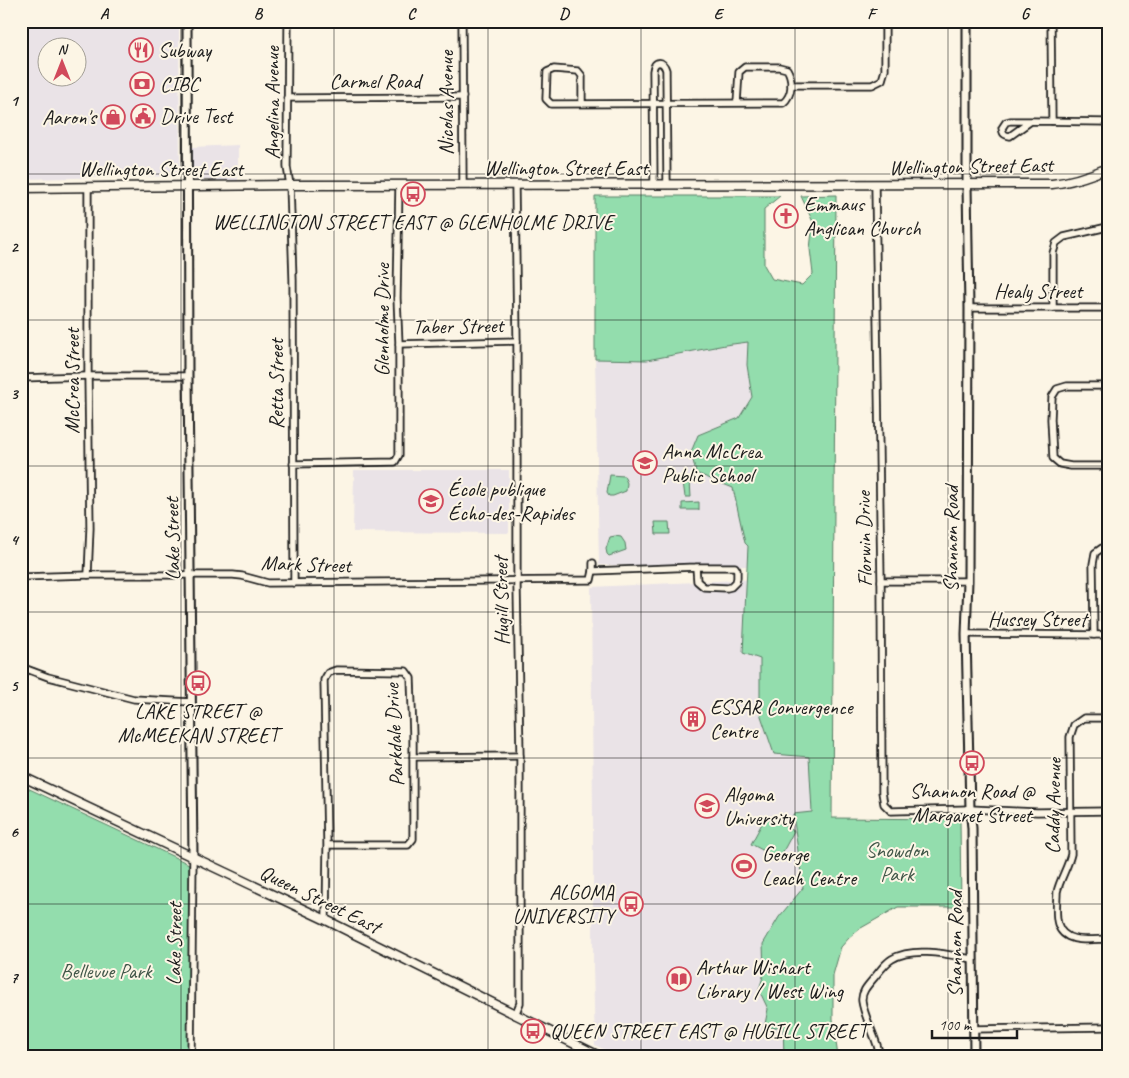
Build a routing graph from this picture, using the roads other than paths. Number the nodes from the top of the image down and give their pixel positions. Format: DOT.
graph roads {
  1 [pos="187,21"];
  2 [pos="288,21"];
  3 [pos="462,21"];
  4 [pos="885,21"];
  5 [pos="967,21"];
  6 [pos="1052,21"];
  7 [pos="791,85"];
  8 [pos="463,97"];
  9 [pos="287,98"];
  10 [pos="582,103"];
  11 [pos="653,103"];
  12 [pos="667,103"];
  13 [pos="737,103"];
  14 [pos="1031,121"];
  15 [pos="1052,121"];
  16 [pos="1108,122"];
  17 [pos="1108,168"];
  18 [pos="399,185"];
  19 [pos="463,185"];
  20 [pos="514,185"];
  21 [pos="654,185"];
  22 [pos="667,185"];
  23 [pos="875,185"];
  24 [pos="967,185"];
  25 [pos="188,186"];
  26 [pos="290,186"];
  27 [pos="88,187"];
  28 [pos="21,188"];
  29 [pos="1108,226"];
  30 [pos="969,308"];
  31 [pos="1053,308"];
  32 [pos="1108,308"];
  33 [pos="517,341"];
  34 [pos="399,344"];
  35 [pos="88,376"];
  36 [pos="188,376"];
  37 [pos="21,378"];
  38 [pos="1108,386"];
  39 [pos="293,464"];
  40 [pos="1108,466"];
  41 [pos="1108,548"];
  42 [pos="593,564"];
  43 [pos="696,567"];
  44 [pos="593,571"];
  45 [pos="190,574"];
  46 [pos="88,575"];
  47 [pos="21,577"];
  48 [pos="517,580"];
  49 [pos="881,581"];
  50 [pos="968,581"];
  51 [pos="294,583"];
  52 [pos="966,634"];
  53 [pos="1094,635"];
  54 [pos="1108,635"];
  55 [pos="21,667"];
  56 [pos="191,702"];
  57 [pos="1108,718"];
  58 [pos="520,756"];
  59 [pos="413,757"];
  60 [pos="21,776"];
  61 [pos="970,809"];
  62 [pos="1071,811"];
  63 [pos="1108,811"];
  64 [pos="327,845"];
  65 [pos="193,857"];
  66 [pos="326,920"];
  67 [pos="1108,939"];
  68 [pos="972,959"];
  69 [pos="516,1015"];
  70 [pos="1108,1027"];
  71 [pos="973,1028"];
  72 [pos="191,1057"];
  73 [pos="601,1057"];
  74 [pos="880,1057"];
  75 [pos="974,1057"];
  1 -- 25 [label="street, Lake Street"];
  2 -- 9 [label="street, Angelina Avenue"];
  3 -- 8 [label="street, Nicolas Avenue"];
  4 -- 7 [label="street"];
  5 -- 24 [label="street, Shannon Road"];
  6 -- 15 [label="street"];
  7 -- 13 [label="street"];
  7 -- 13 [label="street"];
  8 -- 9 [label="street, Carmel Road"];
  8 -- 19 [label="street, Nicolas Avenue"];
  9 -- 26 [label="street, Angelina Avenue"];
  10 -- 10 [label="street"];
  10 -- 11 [label="street"];
  11 -- 12 [label="street"];
  11 -- 12 [label="street"];
  11 -- 21 [label="street"];
  12 -- 13 [label="street"];
  12 -- 22 [label="street"];
  14 -- 14 [label="street"];
  14 -- 15 [label="street"];
  15 -- 16 [label="street"];
  17 -- 24 [label="main road, Wellington Street East"];
  18 -- 19 [label="main road, Wellington Street East"];
  18 -- 26 [label="main road, Wellington Street East"];
  18 -- 34 [label="street, Glenholme Drive"];
  19 -- 20 [label="main road, Wellington Street East"];
  20 -- 21 [label="main road, Wellington Street East"];
  20 -- 33 [label="street, Hugill Street"];
  21 -- 22 [label="main road, Wellington Street East"];
  22 -- 23 [label="main road, Wellington Street East"];
  23 -- 24 [label="main road, Wellington Street East"];
  23 -- 49 [label="street, Florwin Drive"];
  24 -- 30 [label="street, Shannon Road"];
  25 -- 26 [label="main road, Wellington Street East"];
  25 -- 27 [label="main road, Wellington Street East"];
  25 -- 36 [label="street, Lake Street"];
  26 -- 39 [label="street, Retta Street"];
  27 -- 28 [label="main road, Wellington Street East"];
  27 -- 35 [label="street, McCrea Street"];
  29 -- 31 [label="street"];
  30 -- 31 [label="street, Healy Street"];
  30 -- 50 [label="street, Shannon Road"];
  31 -- 32 [label="street, Healy Street"];
  33 -- 34 [label="street, Taber Street"];
  33 -- 48 [label="street, Hugill Street"];
  34 -- 39 [label="street, Glenholme Drive"];
  35 -- 36 [label="street"];
  35 -- 37 [label="street"];
  35 -- 46 [label="street, McCrea Street"];
  36 -- 45 [label="street, Lake Street"];
  38 -- 40 [label="street"];
  39 -- 51 [label="street, Retta Street"];
  41 -- 53 [label="street"];
  42 -- 44 [label="street"];
  43 -- 43 [label="street"];
  43 -- 44 [label="street"];
  44 -- 48 [label="street, Mark Street"];
  45 -- 46 [label="street, Mark Street"];
  45 -- 51 [label="street, Mark Street"];
  45 -- 56 [label="street, Lake Street"];
  46 -- 47 [label="street, Mark Street"];
  48 -- 51 [label="street, Mark Street"];
  48 -- 58 [label="street, Hugill Street"];
  49 -- 50 [label="street"];
  49 -- 61 [label="street, Florwin Drive"];
  50 -- 52 [label="street, Shannon Road"];
  52 -- 53 [label="street, Hussey Street"];
  52 -- 61 [label="street, Shannon Road"];
  53 -- 54 [label="street, Hussey Street"];
  55 -- 56 [label="street"];
  56 -- 65 [label="street, Lake Street"];
  57 -- 62 [label="street, Caddy Avenue"];
  58 -- 59 [label="street"];
  58 -- 69 [label="street, Hugill Street"];
  59 -- 64 [label="street, Parkdale Drive"];
  59 -- 64 [label="street, Parkdale Drive"];
  60 -- 65 [label="main road, Queen Street East"];
  61 -- 62 [label="street, Florwin Drive"];
  61 -- 68 [label="street, Shannon Road"];
  62 -- 63 [label="street, Florwin Drive"];
  62 -- 67 [label="street, Caddy Avenue"];
  64 -- 66 [label="street, Parkdale Drive"];
  65 -- 66 [label="main road, Queen Street East"];
  65 -- 72 [label="street, Lake Street"];
  66 -- 69 [label="main road, Queen Street East"];
  68 -- 71 [label="street, Shannon Road"];
  68 -- 74 [label="street"];
  69 -- 73 [label="main road, Queen Street East"];
  70 -- 71 [label="street"];
  71 -- 75 [label="street, Shannon Road"];
}
